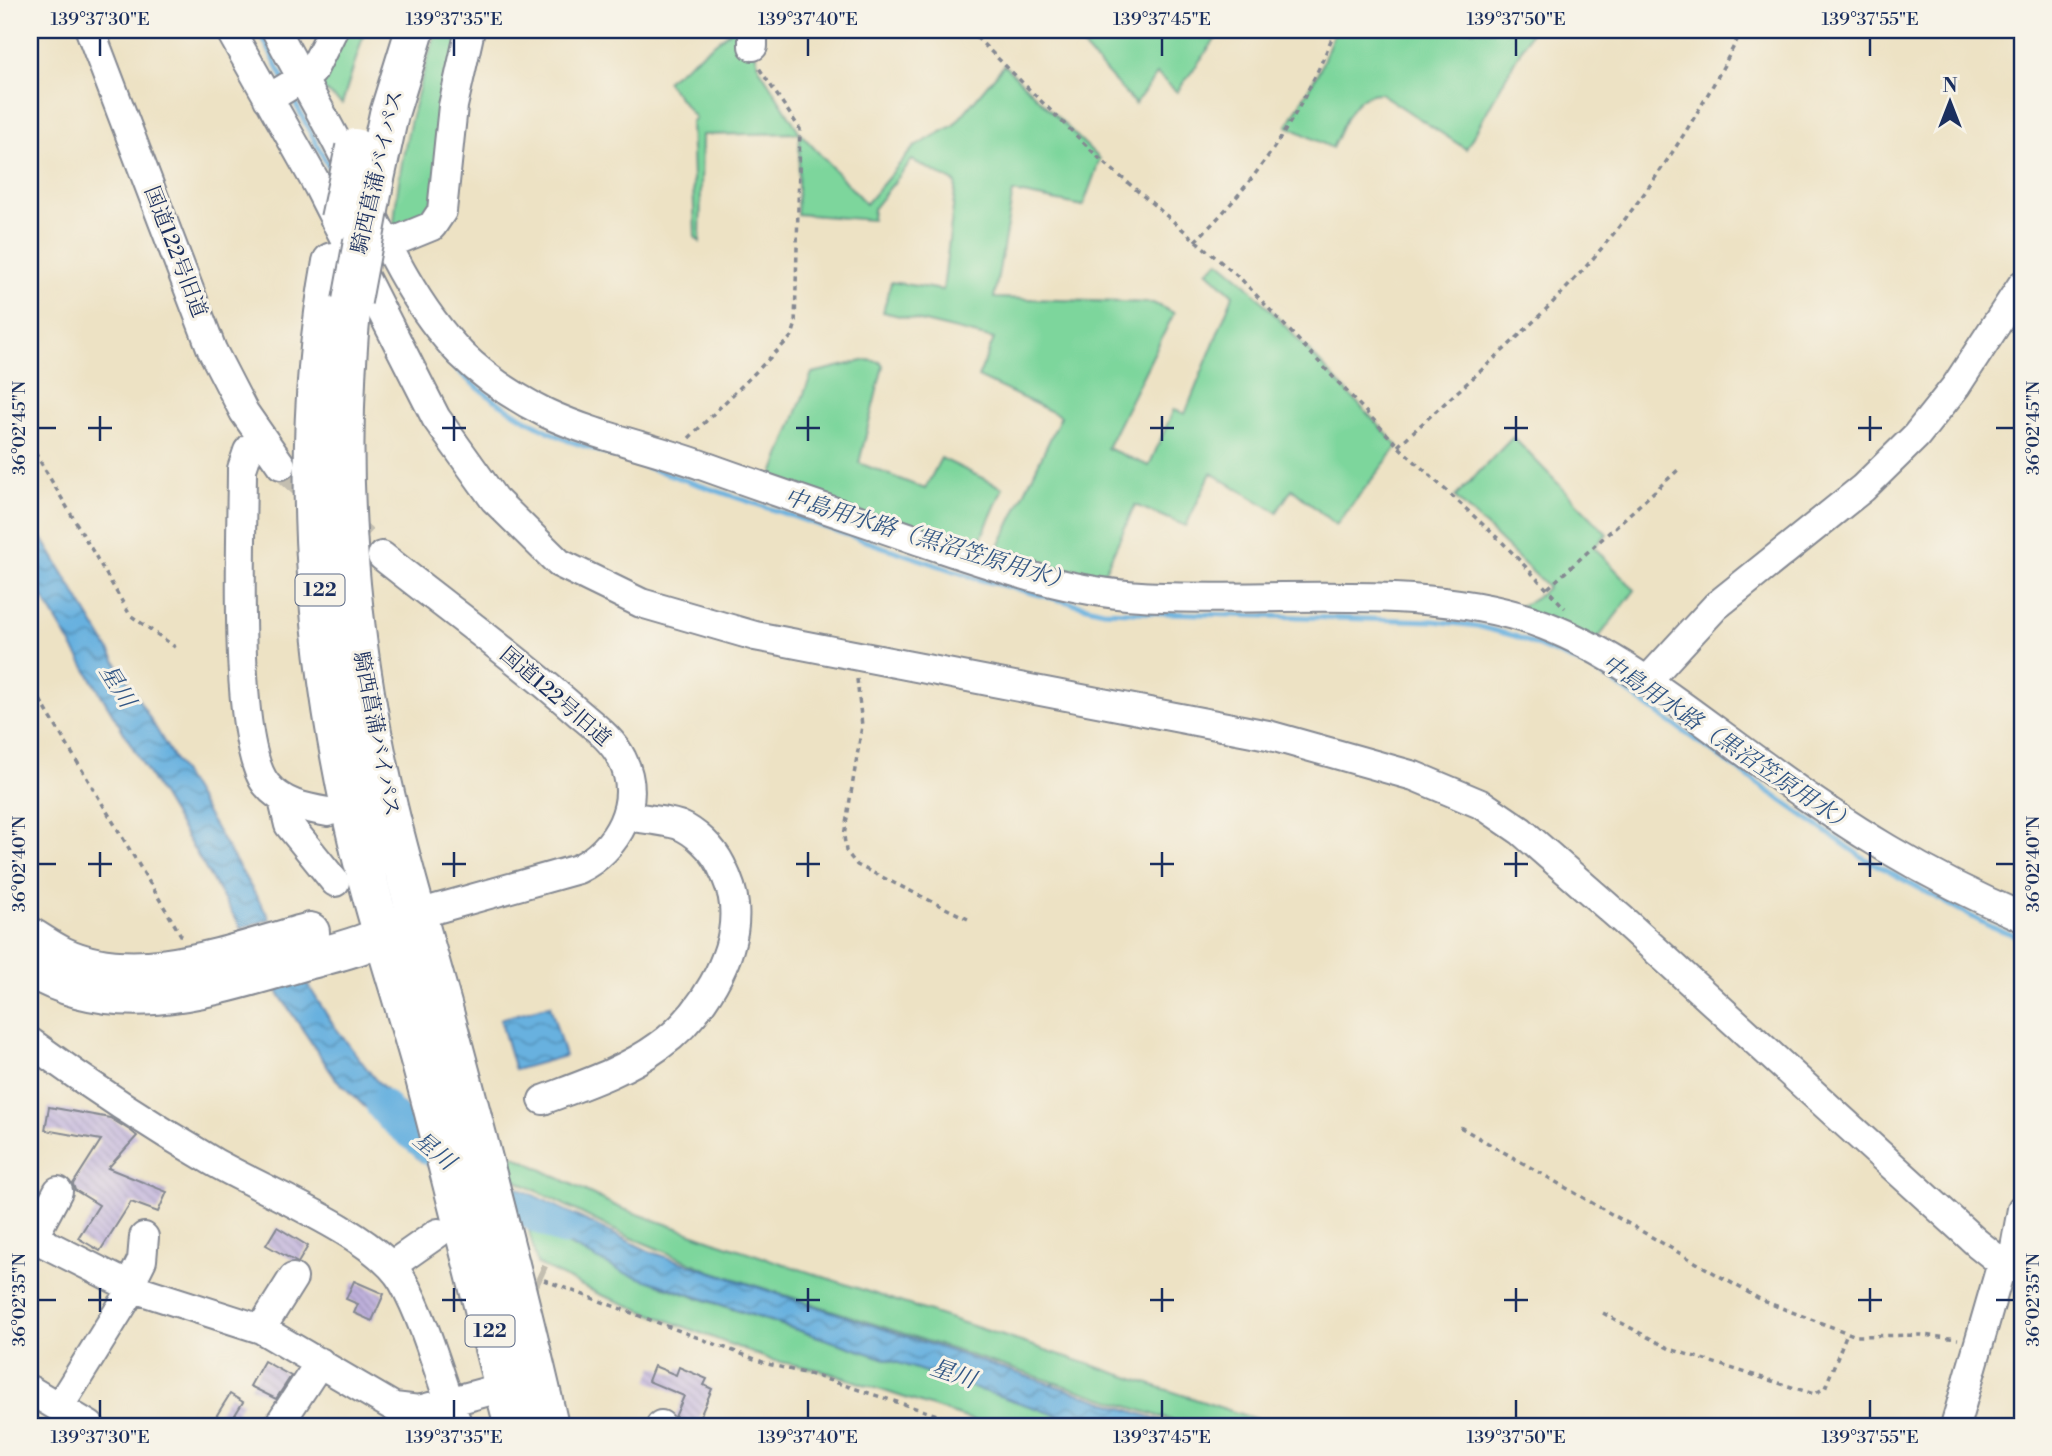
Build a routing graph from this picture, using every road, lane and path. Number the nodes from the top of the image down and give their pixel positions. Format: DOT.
graph roads {
  1 [pos="89,30"];
  2 [pos="230,30"];
  3 [pos="276,30"];
  4 [pos="333,30"];
  5 [pos="388,30"];
  6 [pos="415,30"];
  7 [pos="470,30"];
  8 [pos="969,30"];
  9 [pos="1335,30"];
  10 [pos="1742,30"];
  11 [pos="753,38"];
  12 [pos="286,88"];
  13 [pos="1195,241"];
  14 [pos="388,244"];
  15 [pos="2022,285"];
  16 [pos="260,437"];
  17 [pos="30,444"];
  18 [pos="1398,446"];
  19 [pos="678,457"];
  20 [pos="281,465"];
  21 [pos="1678,470"];
  22 [pos="382,556"];
  23 [pos="1548,588"];
  24 [pos="1566,608"];
  25 [pos="175,647"];
  26 [pos="855,654"];
  27 [pos="1646,682"];
  28 [pos="30,683"];
  29 [pos="283,800"];
  30 [pos="328,812"];
  31 [pos="626,816"];
  32 [pos="335,882"];
  33 [pos="418,914"];
  34 [pos="2022,917"];
  35 [pos="970,920"];
  36 [pos="381,925"];
  37 [pos="30,937"];
  38 [pos="211,962"];
  39 [pos="30,968"];
  40 [pos="30,1042"];
  41 [pos="543,1100"];
  42 [pos="1460,1127"];
  43 [pos="58,1191"];
  44 [pos="2022,1209"];
  45 [pos="32,1237"];
  46 [pos="144,1237"];
  47 [pos="476,1243"];
  48 [pos="391,1266"];
  49 [pos="2012,1266"];
  50 [pos="293,1278"];
  51 [pos="542,1280"];
  52 [pos="131,1287"];
  53 [pos="1603,1313"];
  54 [pos="261,1329"];
  55 [pos="1847,1333"];
  56 [pos="1980,1344"];
  57 [pos="320,1362"];
  58 [pos="503,1387"];
  59 [pos="30,1390"];
  60 [pos="59,1407"];
  61 [pos="453,1415"];
  62 [pos="90,1426"];
  63 [pos="278,1426"];
  64 [pos="514,1426"];
  65 [pos="533,1426"];
  66 [pos="549,1426"];
  67 [pos="971,1426"];
  68 [pos="1955,1426"];
  1 -- 16 [label="street, 国道122号旧道"];
  2 -- 12 [label="street"];
  3 -- 12 [label="street"];
  4 -- 12 [label="street"];
  5 -- 36 [label="highway, 騎西菖蒲バイパス / 122, bridge"];
  6 -- 33 [label="highway, 騎西菖蒲バイパス / 122, bridge"];
  7 -- 14 [label="street"];
  8 -- 13 [label="path"];
  9 -- 13 [label="path"];
  10 -- 18 [label="path"];
  11 -- 19 [label="path"];
  12 -- 14 [label="street"];
  12 -- 26 [label="street"];
  13 -- 18 [label="path"];
  14 -- 19 [label="street"];
  15 -- 27 [label="street"];
  16 -- 20 [label="street, 国道122号旧道"];
  16 -- 29 [label="street"];
  17 -- 25 [label="path"];
  18 -- 23 [label="path"];
  19 -- 27 [label="street"];
  21 -- 23 [label="path"];
  22 -- 31 [label="street, 国道122号旧道"];
  23 -- 24 [label="path"];
  26 -- 35 [label="path"];
  26 -- 49 [label="street"];
  27 -- 34 [label="street"];
  28 -- 38 [label="path"];
  29 -- 30 [label="street"];
  29 -- 32 [label="street"];
  31 -- 33 [label="street, 国道122号旧道"];
  31 -- 41 [label="street"];
  33 -- 36 [label="highway"];
  33 -- 47 [label="highway, 騎西菖蒲バイパス / 122"];
  36 -- 38 [label="highway"];
  36 -- 47 [label="highway, 騎西菖蒲バイパス / 122"];
  37 -- 38 [label="highway"];
  38 -- 39 [label="highway"];
  40 -- 48 [label="street"];
  42 -- 55 [label="path"];
  43 -- 45 [label="street"];
  44 -- 49 [label="street"];
  45 -- 52 [label="street"];
  46 -- 52 [label="street"];
  47 -- 48 [label="street"];
  47 -- 58 [label="highway, 騎西菖蒲バイパス / 122"];
  47 -- 65 [label="highway"];
  47 -- 66 [label="highway, 騎西菖蒲バイパス / 122"];
  48 -- 61 [label="street"];
  49 -- 56 [label="street"];
  50 -- 54 [label="street"];
  51 -- 67 [label="path"];
  52 -- 54 [label="street"];
  52 -- 60 [label="street"];
  53 -- 55 [label="path"];
  54 -- 57 [label="street"];
  55 -- 56 [label="path"];
  56 -- 68 [label="street"];
  57 -- 61 [label="street"];
  57 -- 63 [label="street"];
  58 -- 61 [label="street"];
  58 -- 64 [label="highway, 騎西菖蒲バイパス / 122"];
  59 -- 60 [label="street"];
  60 -- 62 [label="street"];
}
